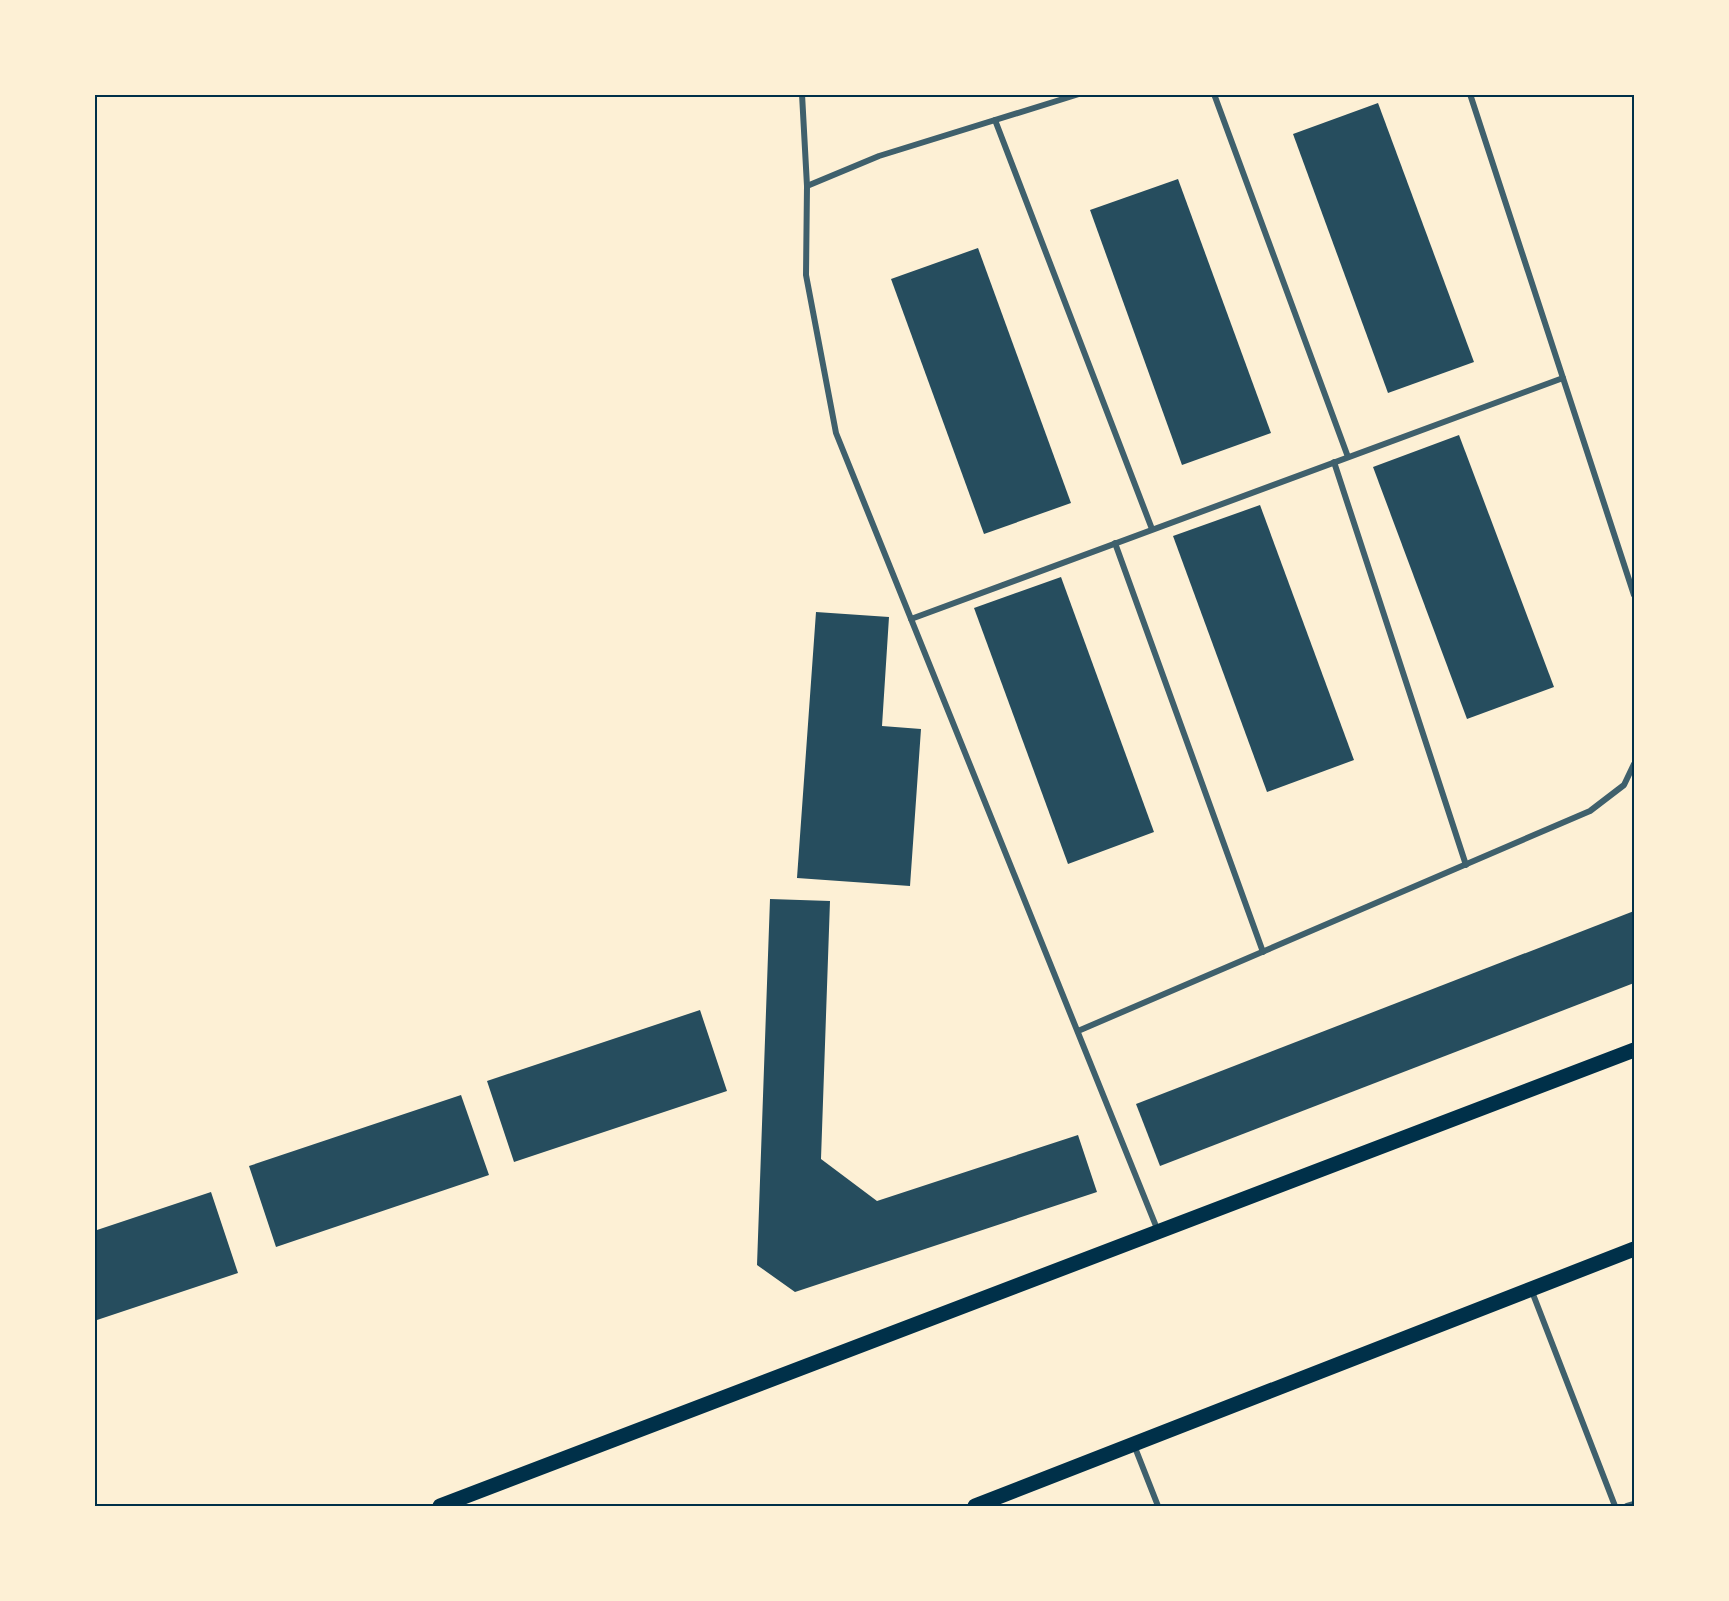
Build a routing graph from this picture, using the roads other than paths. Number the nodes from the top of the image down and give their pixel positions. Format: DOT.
graph roads {
  1 [pos="802,94"];
  2 [pos="1079,94"];
  3 [pos="1214,94"];
  4 [pos="1470,94"];
  5 [pos="995,120"];
  6 [pos="807,186"];
  7 [pos="1563,378"];
  8 [pos="1348,457"];
  9 [pos="1334,462"];
  10 [pos="1152,529"];
  11 [pos="1115,543"];
  12 [pos="1635,595"];
  13 [pos="911,619"];
  14 [pos="1635,764"];
  15 [pos="1466,865"];
  16 [pos="1263,952"];
  17 [pos="1078,1031"];
  18 [pos="1635,1050"];
  19 [pos="1158,1232"];
  20 [pos="1635,1249"];
  21 [pos="1531,1289"];
  22 [pos="1133,1444"];
  23 [pos="1635,1504"];
  24 [pos="440,1506"];
  25 [pos="975,1506"];
  26 [pos="1158,1506"];
  27 [pos="1615,1506"];
  28 [pos="1627,1506"];
  1 -- 6 [label="street"];
  2 -- 5 [label="street"];
  3 -- 8 [label="street"];
  4 -- 7 [label="street"];
  5 -- 6 [label="street"];
  5 -- 10 [label="street"];
  6 -- 13 [label="street"];
  7 -- 8 [label="street"];
  7 -- 12 [label="street"];
  8 -- 9 [label="street"];
  9 -- 10 [label="street"];
  9 -- 15 [label="street"];
  10 -- 11 [label="street"];
  11 -- 13 [label="street"];
  11 -- 16 [label="street"];
  13 -- 17 [label="street"];
  14 -- 15 [label="street"];
  15 -- 16 [label="street"];
  16 -- 17 [label="street"];
  17 -- 19 [label="street"];
  18 -- 19 [label="main road"];
  19 -- 24 [label="main road"];
  20 -- 21 [label="main road"];
  21 -- 22 [label="main road"];
  21 -- 27 [label="street"];
  22 -- 25 [label="main road"];
  22 -- 26 [label="street"];
  23 -- 28 [label="street"];
}
